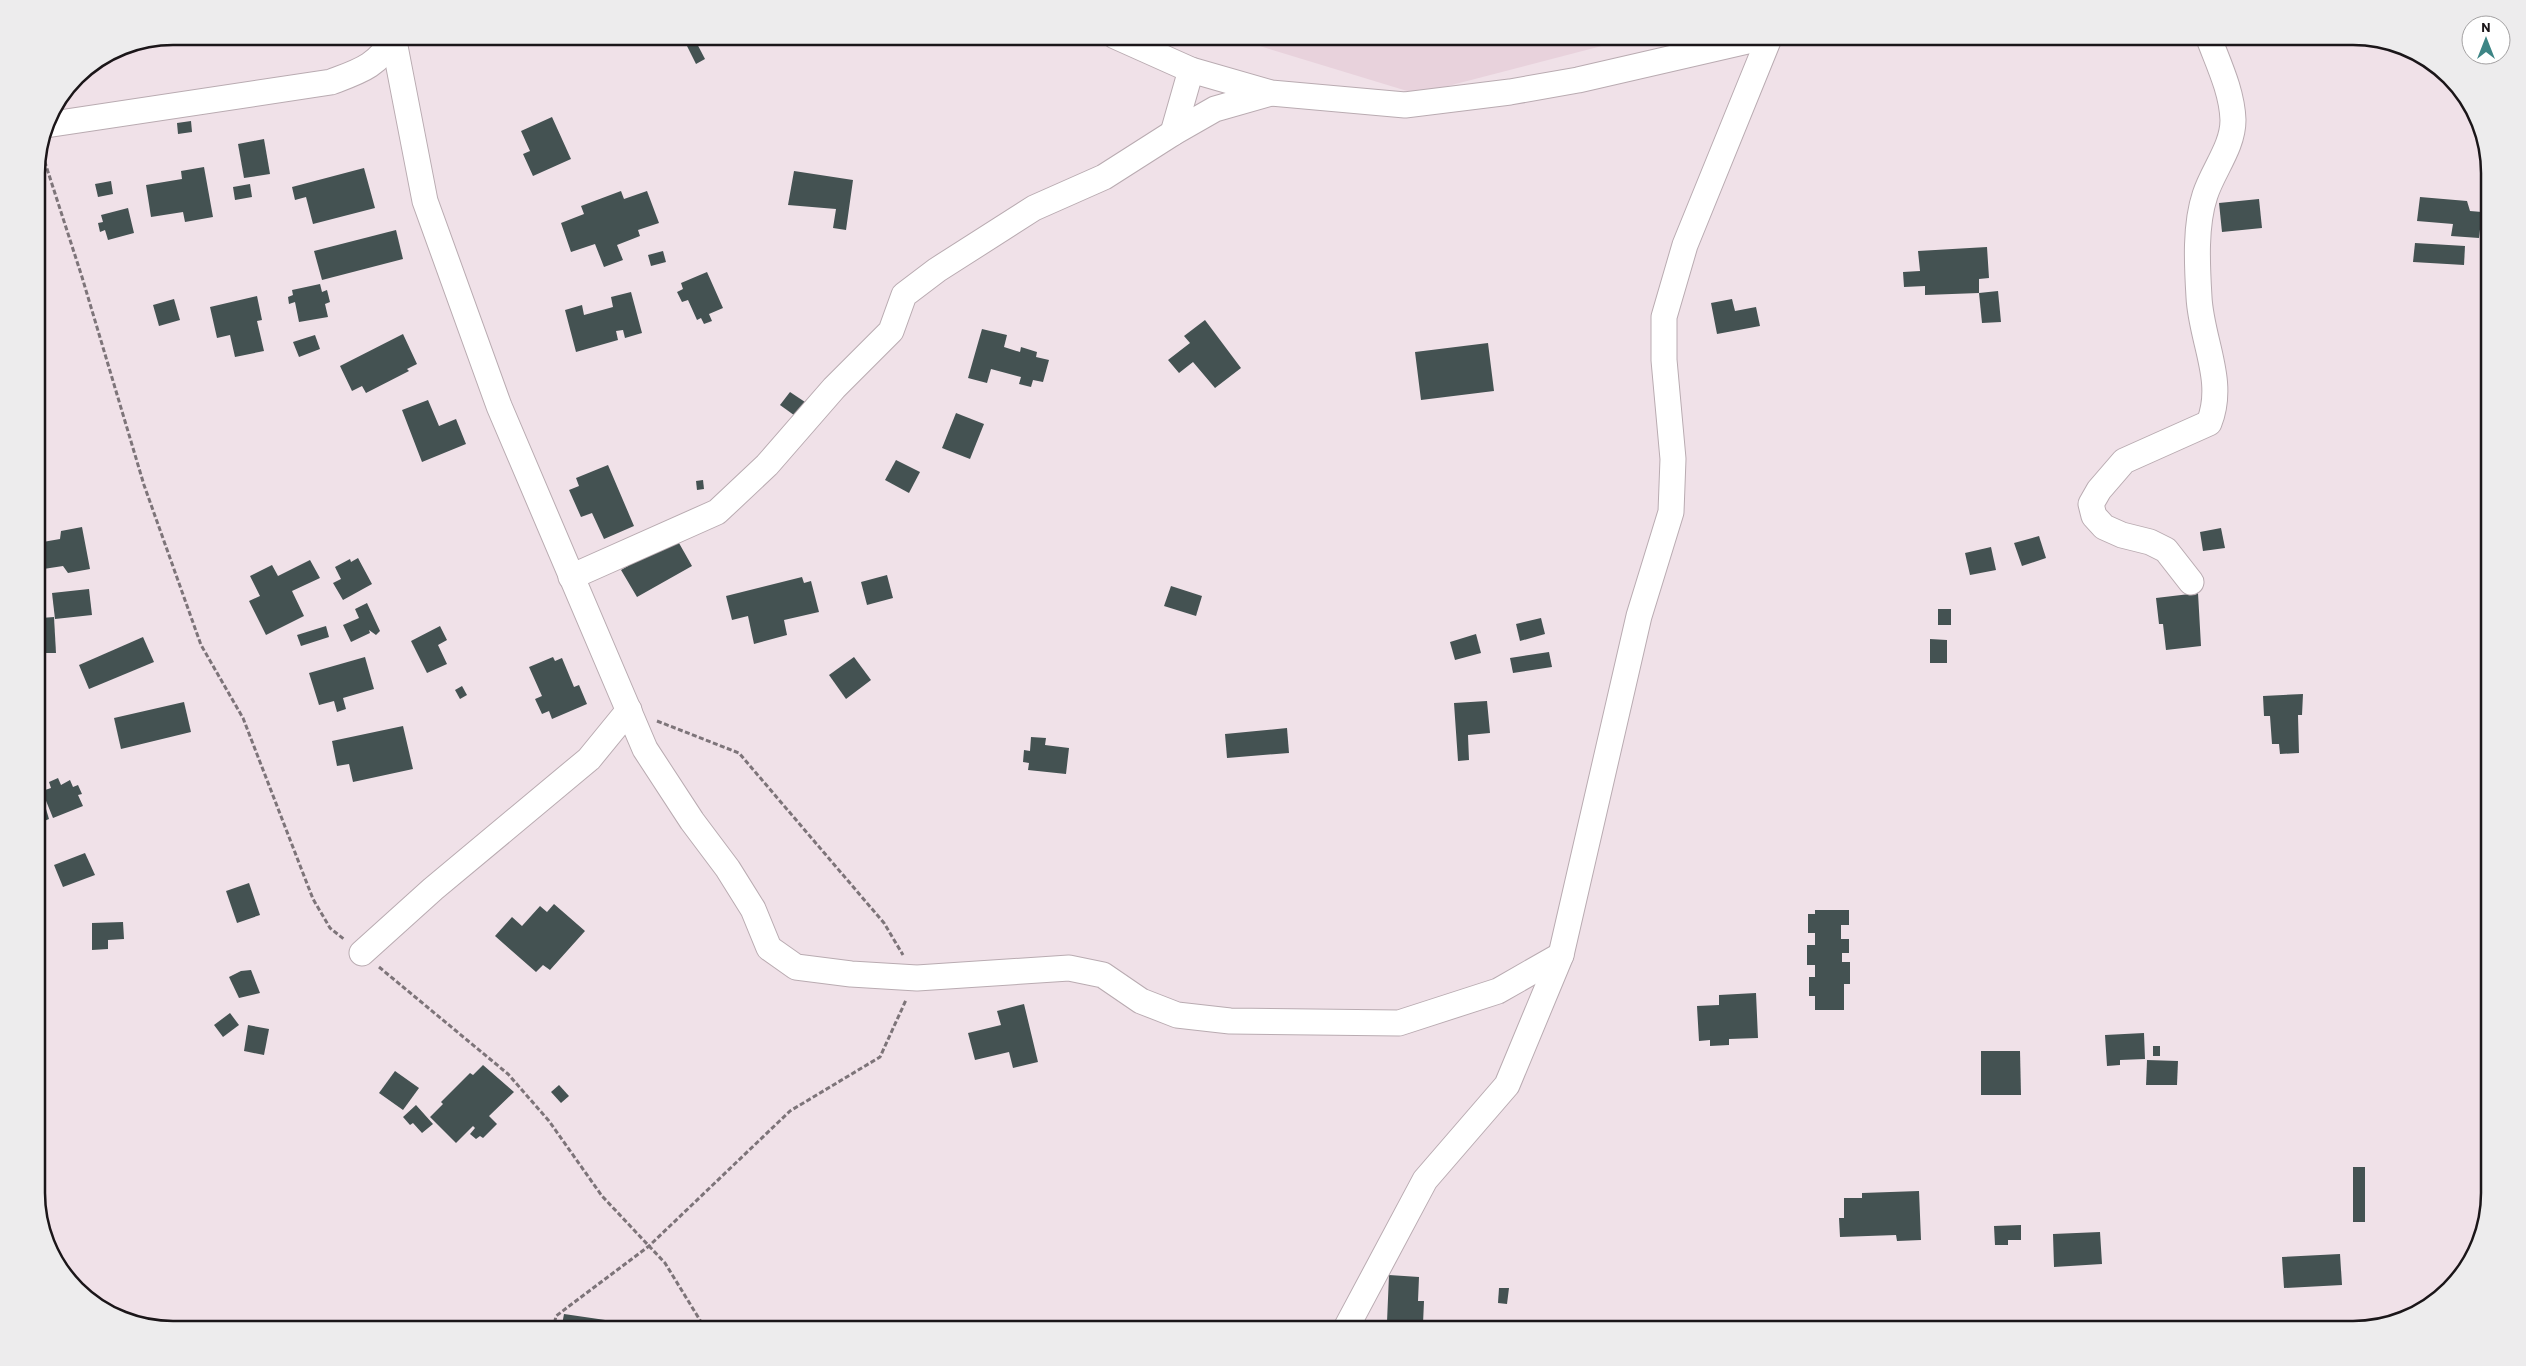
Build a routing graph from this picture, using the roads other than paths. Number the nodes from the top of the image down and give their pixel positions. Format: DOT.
graph roads {
  1 [pos="390,45"];
  2 [pos="396,45"];
  3 [pos="1135,45"];
  4 [pos="1730,45"];
  5 [pos="1765,45"];
  6 [pos="2211,45"];
  7 [pos="1191,70"];
  8 [pos="1272,93"];
  9 [pos="55,124"];
  10 [pos="1172,133"];
  11 [pos="571,577"];
  12 [pos="2190,582"];
  13 [pos="629,710"];
  14 [pos="362,953"];
  15 [pos="1561,955"];
  16 [pos="1350,1321"];
  1 -- 9 [label="street"];
  2 -- 11 [label="street"];
  3 -- 7 [label="street"];
  4 -- 8 [label="street"];
  5 -- 15 [label="street"];
  6 -- 12 [label="street"];
  7 -- 8 [label="street"];
  7 -- 10 [label="street"];
  8 -- 10 [label="street"];
  10 -- 11 [label="street"];
  11 -- 13 [label="street"];
  13 -- 14 [label="street"];
  13 -- 15 [label="street"];
  15 -- 16 [label="street"];
}
